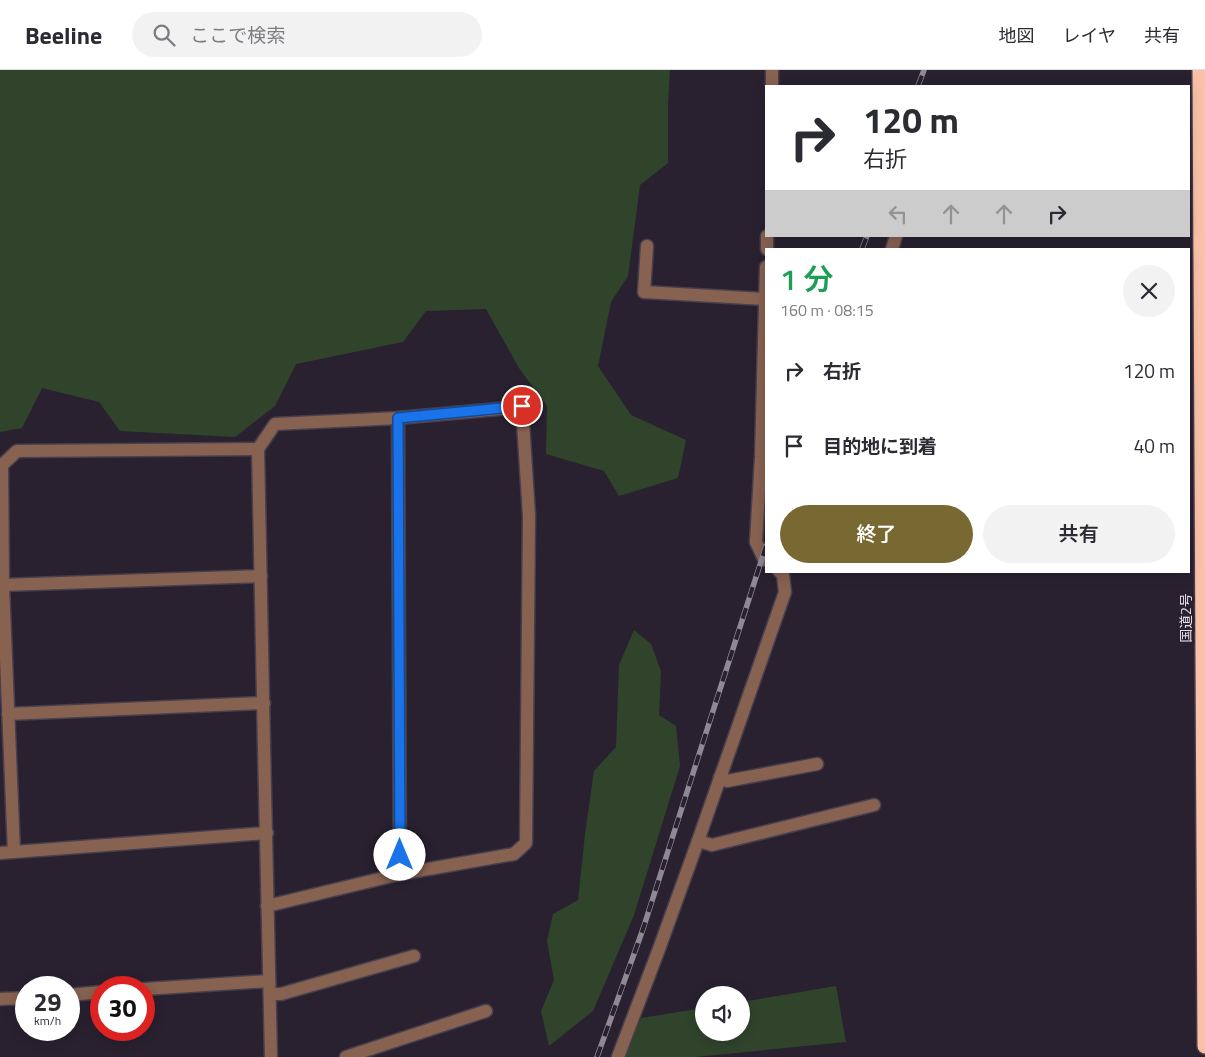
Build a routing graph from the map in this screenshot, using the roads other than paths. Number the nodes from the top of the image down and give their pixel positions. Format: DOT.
graph roads {
  1 [pos="772,70"];
  2 [pos="1200,70"];
  3 [pos="772,85"];
  4 [pos="1198,89"];
  5 [pos="647,246"];
  6 [pos="765,299"];
  7 [pos="398,418"];
  8 [pos="258,449"];
  9 [pos="765,559"];
  10 [pos="783,573"];
  11 [pos="261,576"];
  12 [pos="3,585"];
  13 [pos="264,703"];
  14 [pos="8,714"];
  15 [pos="817,764"];
  16 [pos="720,777"];
  17 [pos="874,805"];
  18 [pos="267,833"];
  19 [pos="698,841"];
  20 [pos="14,852"];
  21 [pos="0,853"];
  22 [pos="400,874"];
  23 [pos="267,906"];
  24 [pos="414,956"];
  25 [pos="270,987"];
  26 [pos="155,990"];
  27 [pos="15,998"];
  28 [pos="0,999"];
  29 [pos="486,1011"];
  30 [pos="1205,1046"];
  31 [pos="271,1057"];
  32 [pos="346,1057"];
  33 [pos="618,1057"];
  1 -- 3 [label="street"];
  2 -- 4 [label="highway, 国道2号"];
  4 -- 30 [label="highway, 国道2号"];
  5 -- 6 [label="street"];
  6 -- 9 [label="street"];
  7 -- 8 [label="street"];
  7 -- 22 [label="street"];
  7 -- 22 [label="street"];
  8 -- 11 [label="street"];
  8 -- 12 [label="street"];
  10 -- 16 [label="street"];
  11 -- 12 [label="street"];
  11 -- 13 [label="street"];
  12 -- 14 [label="street"];
  13 -- 14 [label="street"];
  13 -- 18 [label="street"];
  14 -- 20 [label="street"];
  15 -- 16 [label="street"];
  16 -- 19 [label="street"];
  17 -- 19 [label="street"];
  18 -- 20 [label="street"];
  18 -- 23 [label="street"];
  19 -- 33 [label="street"];
  20 -- 21 [label="street"];
  22 -- 23 [label="street"];
  23 -- 25 [label="street"];
  24 -- 25 [label="street"];
  25 -- 26 [label="street"];
  25 -- 31 [label="street"];
  27 -- 28 [label="street"];
  29 -- 32 [label="street"];
}
